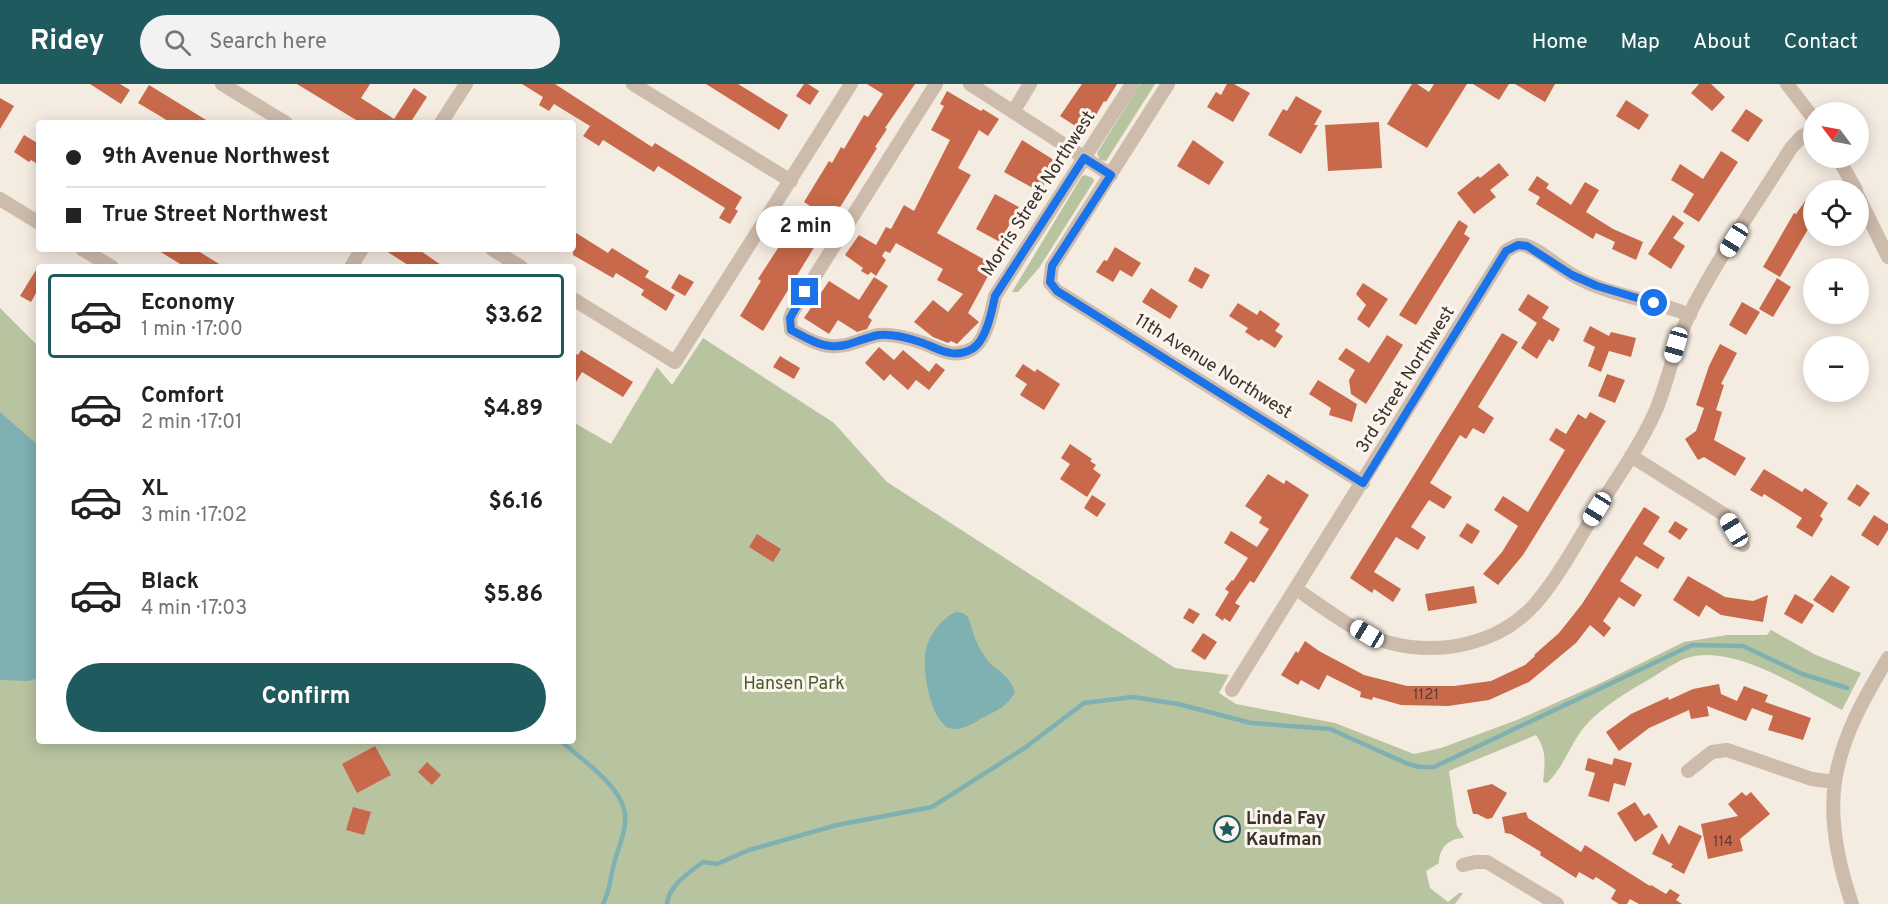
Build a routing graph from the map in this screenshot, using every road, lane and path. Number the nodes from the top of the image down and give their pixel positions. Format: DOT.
graph roads {
  1 [pos="222,84"];
  2 [pos="466,84"];
  3 [pos="633,84"];
  4 [pos="851,84"];
  5 [pos="936,84"];
  6 [pos="970,84"];
  7 [pos="1030,84"];
  8 [pos="1132,84"];
  9 [pos="1168,84"];
  10 [pos="1787,84"];
  11 [pos="1803,104"];
  12 [pos="1013,111"];
  13 [pos="281,120"];
  14 [pos="443,120"];
  15 [pos="1803,136"];
  16 [pos="1084,158"];
  17 [pos="1111,175"];
  18 [pos="791,181"];
  19 [pos="0,199"];
  20 [pos="1869,218"];
  21 [pos="36,221"];
  22 [pos="87,252"];
  23 [pos="497,252"];
  24 [pos="1888,257"];
  25 [pos="107,264"];
  26 [pos="516,264"];
  27 [pos="576,301"];
  28 [pos="1690,315"];
  29 [pos="1631,456"];
  30 [pos="1363,483"];
  31 [pos="1743,545"];
  32 [pos="1296,589"];
  33 [pos="1888,658"];
  34 [pos="1232,690"];
  35 [pos="1688,771"];
  36 [pos="1835,782"];
  37 [pos="1463,865"];
  38 [pos="1557,904"];
  39 [pos="1852,904"];
  1 -- 13 [label="street"];
  2 -- 14 [label="street"];
  3 -- 18 [label="street"];
  4 -- 18 [label="street"];
  5 -- 16 [label="street, Morris Street Northwest"];
  6 -- 12 [label="street"];
  7 -- 12 [label="street"];
  8 -- 16 [label="street, Morris Street Northwest"];
  9 -- 17 [label="street"];
  10 -- 11 [label="street"];
  12 -- 16 [label="street"];
  15 -- 28 [label="street"];
  16 -- 17 [label="street"];
  17 -- 30 [label="street, 11th Avenue Northwest"];
  18 -- 27 [label="street"];
  19 -- 21 [label="street"];
  20 -- 24 [label="street"];
  22 -- 25 [label="street"];
  23 -- 26 [label="street"];
  28 -- 29 [label="street"];
  28 -- 30 [label="street, 3rd Street Northwest"];
  29 -- 31 [label="street"];
  29 -- 32 [label="street"];
  30 -- 32 [label="street, 3rd Street Northwest"];
  32 -- 34 [label="street, 3rd Street Northwest"];
  33 -- 36 [label="street"];
  35 -- 36 [label="street"];
  36 -- 39 [label="street"];
  37 -- 38 [label="street"];
}
